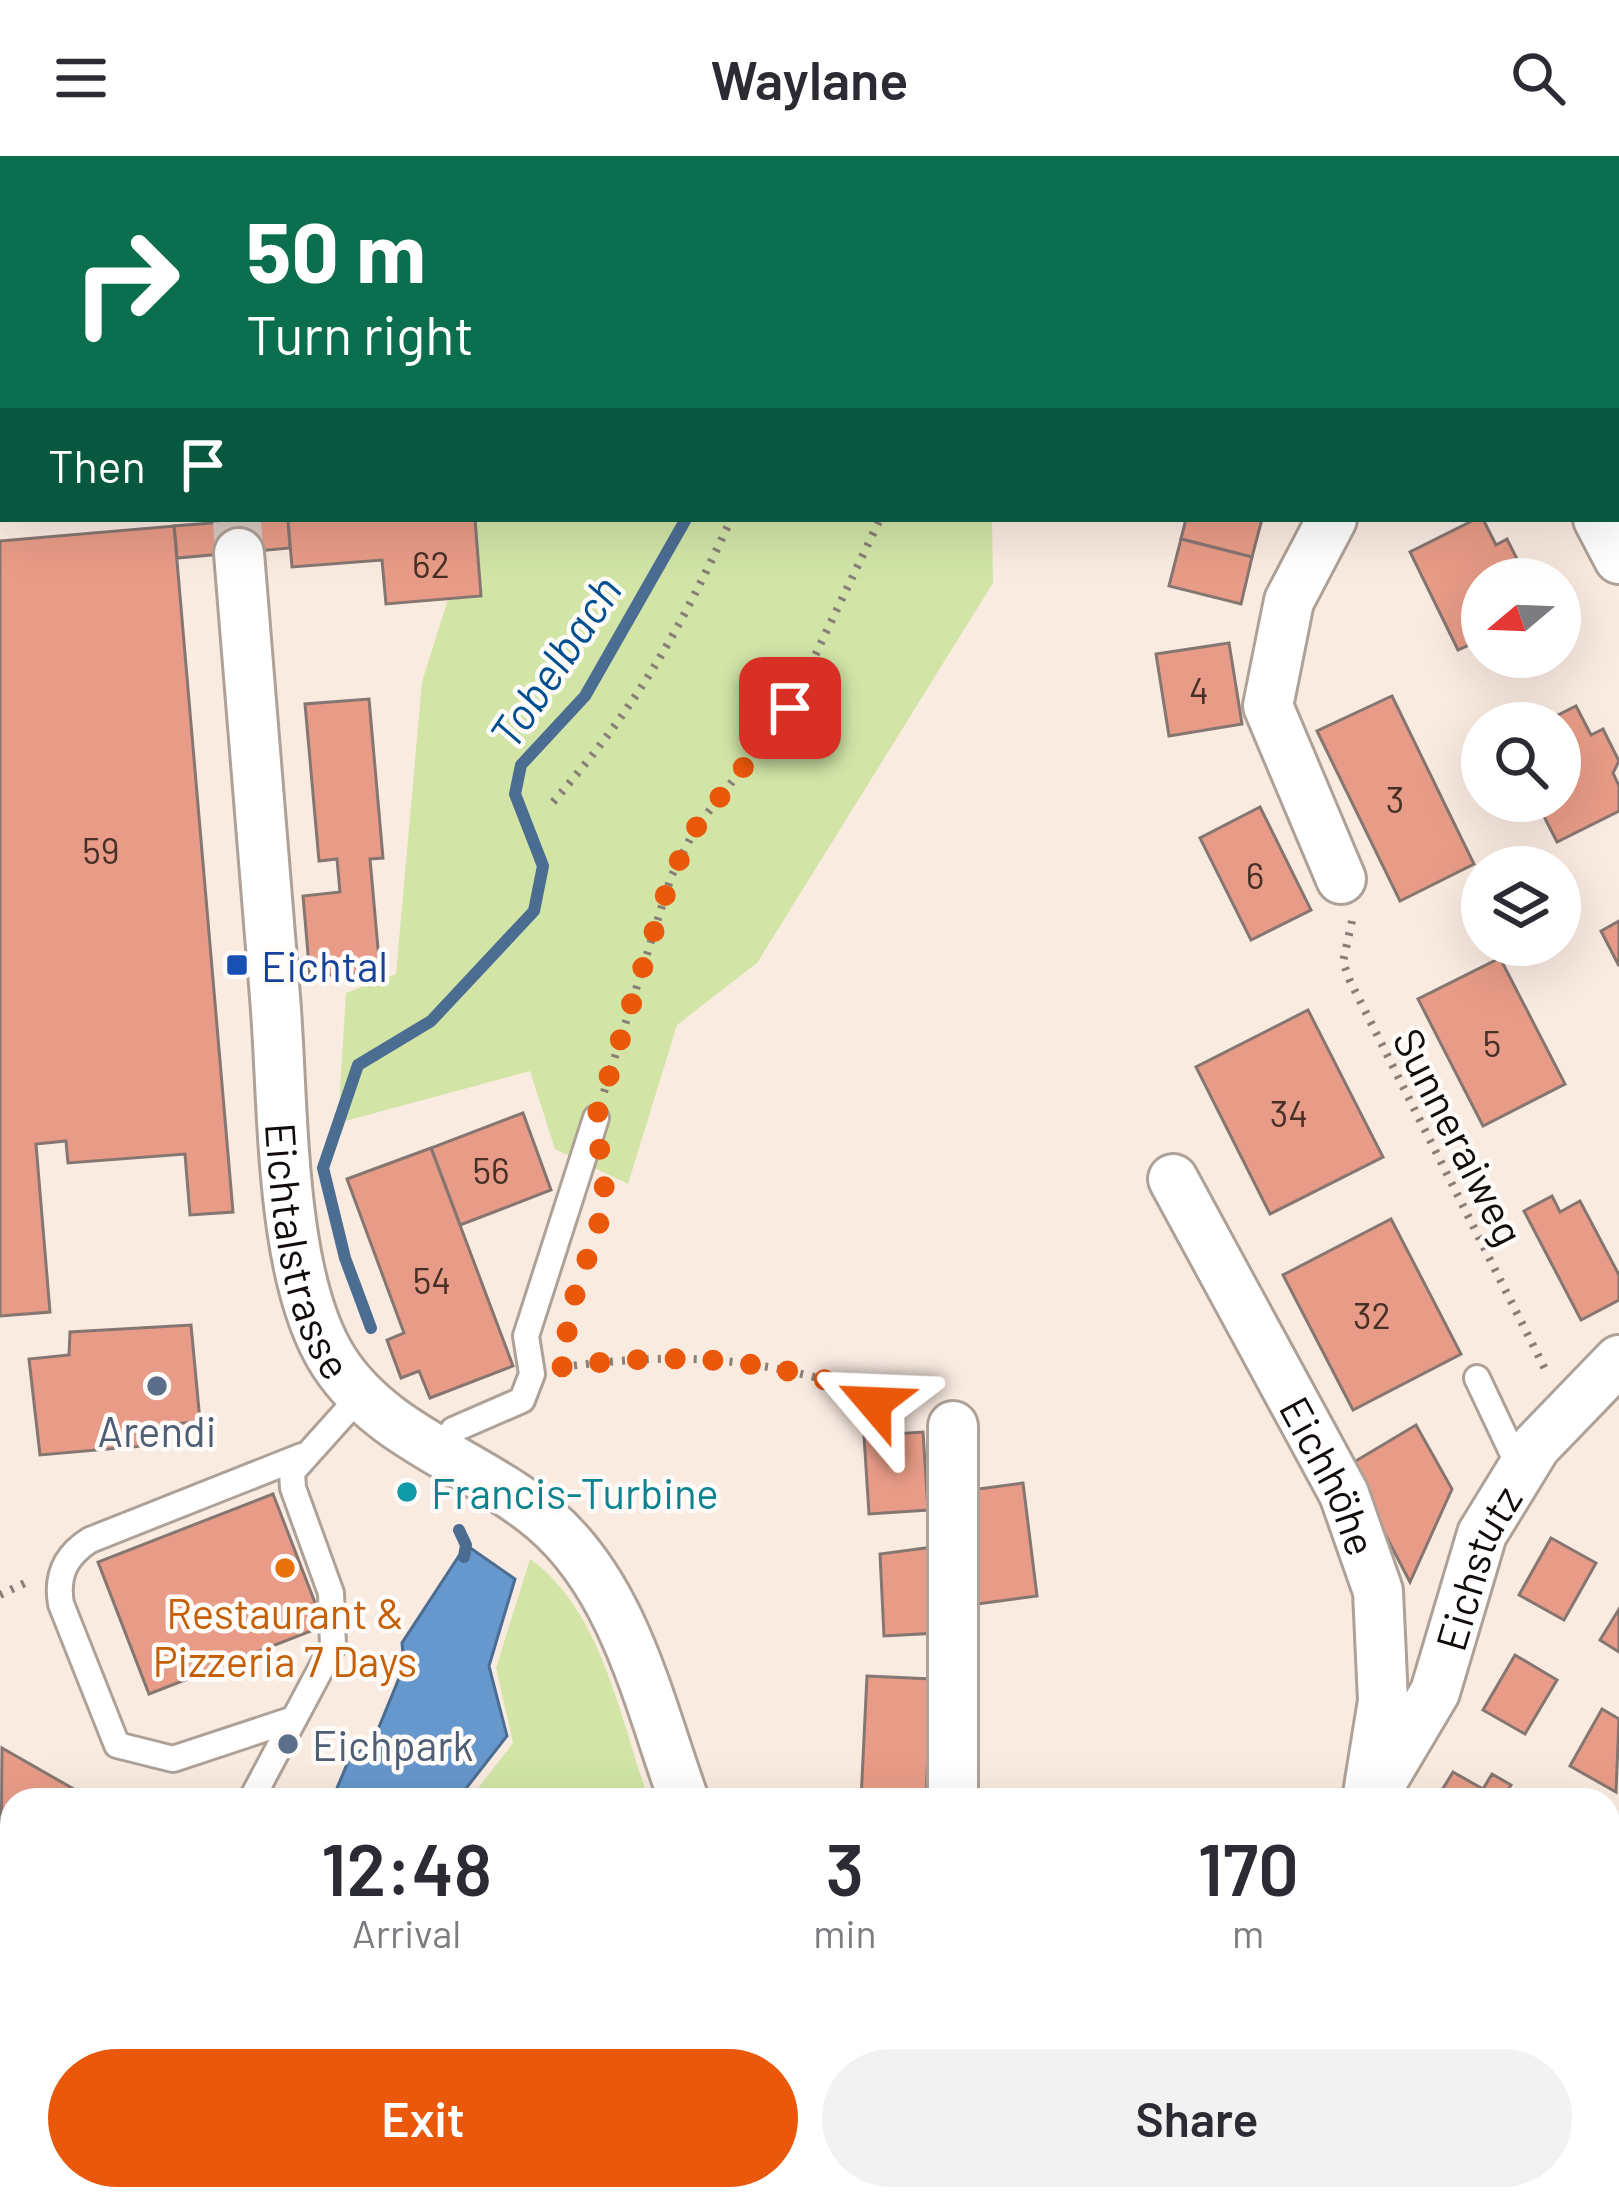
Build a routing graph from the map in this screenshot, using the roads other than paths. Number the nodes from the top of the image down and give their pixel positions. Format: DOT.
graph roads {
  1 [pos="1330,522"];
  2 [pos="1600,522"];
  3 [pos="237,531"];
  4 [pos="1619,559"];
  5 [pos="1341,879"];
  6 [pos="596,1118"];
  7 [pos="1173,1179"];
  8 [pos="1619,1360"];
  9 [pos="1477,1378"];
  10 [pos="361,1395"];
  11 [pos="953,1426"];
  12 [pos="438,1453"];
  13 [pos="302,1456"];
  14 [pos="1520,1471"];
  15 [pos="291,1720"];
  16 [pos="257,1788"];
  17 [pos="680,1788"];
  18 [pos="953,1788"];
  19 [pos="1371,1788"];
  20 [pos="1376,1788"];
  1 -- 5 [label="street"];
  2 -- 4 [label="street"];
  3 -- 10 [label="street, Eichtalstrasse"];
  6 -- 12 [label="lane"];
  7 -- 19 [label="street, Eichhöhe"];
  8 -- 14 [label="street, Eichstutz"];
  9 -- 14 [label="lane"];
  10 -- 12 [label="street, Eichtalstrasse"];
  10 -- 13 [label="lane"];
  11 -- 18 [label="street"];
  12 -- 17 [label="street, Eichtalstrasse"];
  13 -- 15 [label="lane"];
  13 -- 15 [label="lane"];
  14 -- 20 [label="street, Eichstutz"];
  15 -- 16 [label="lane"];
}
